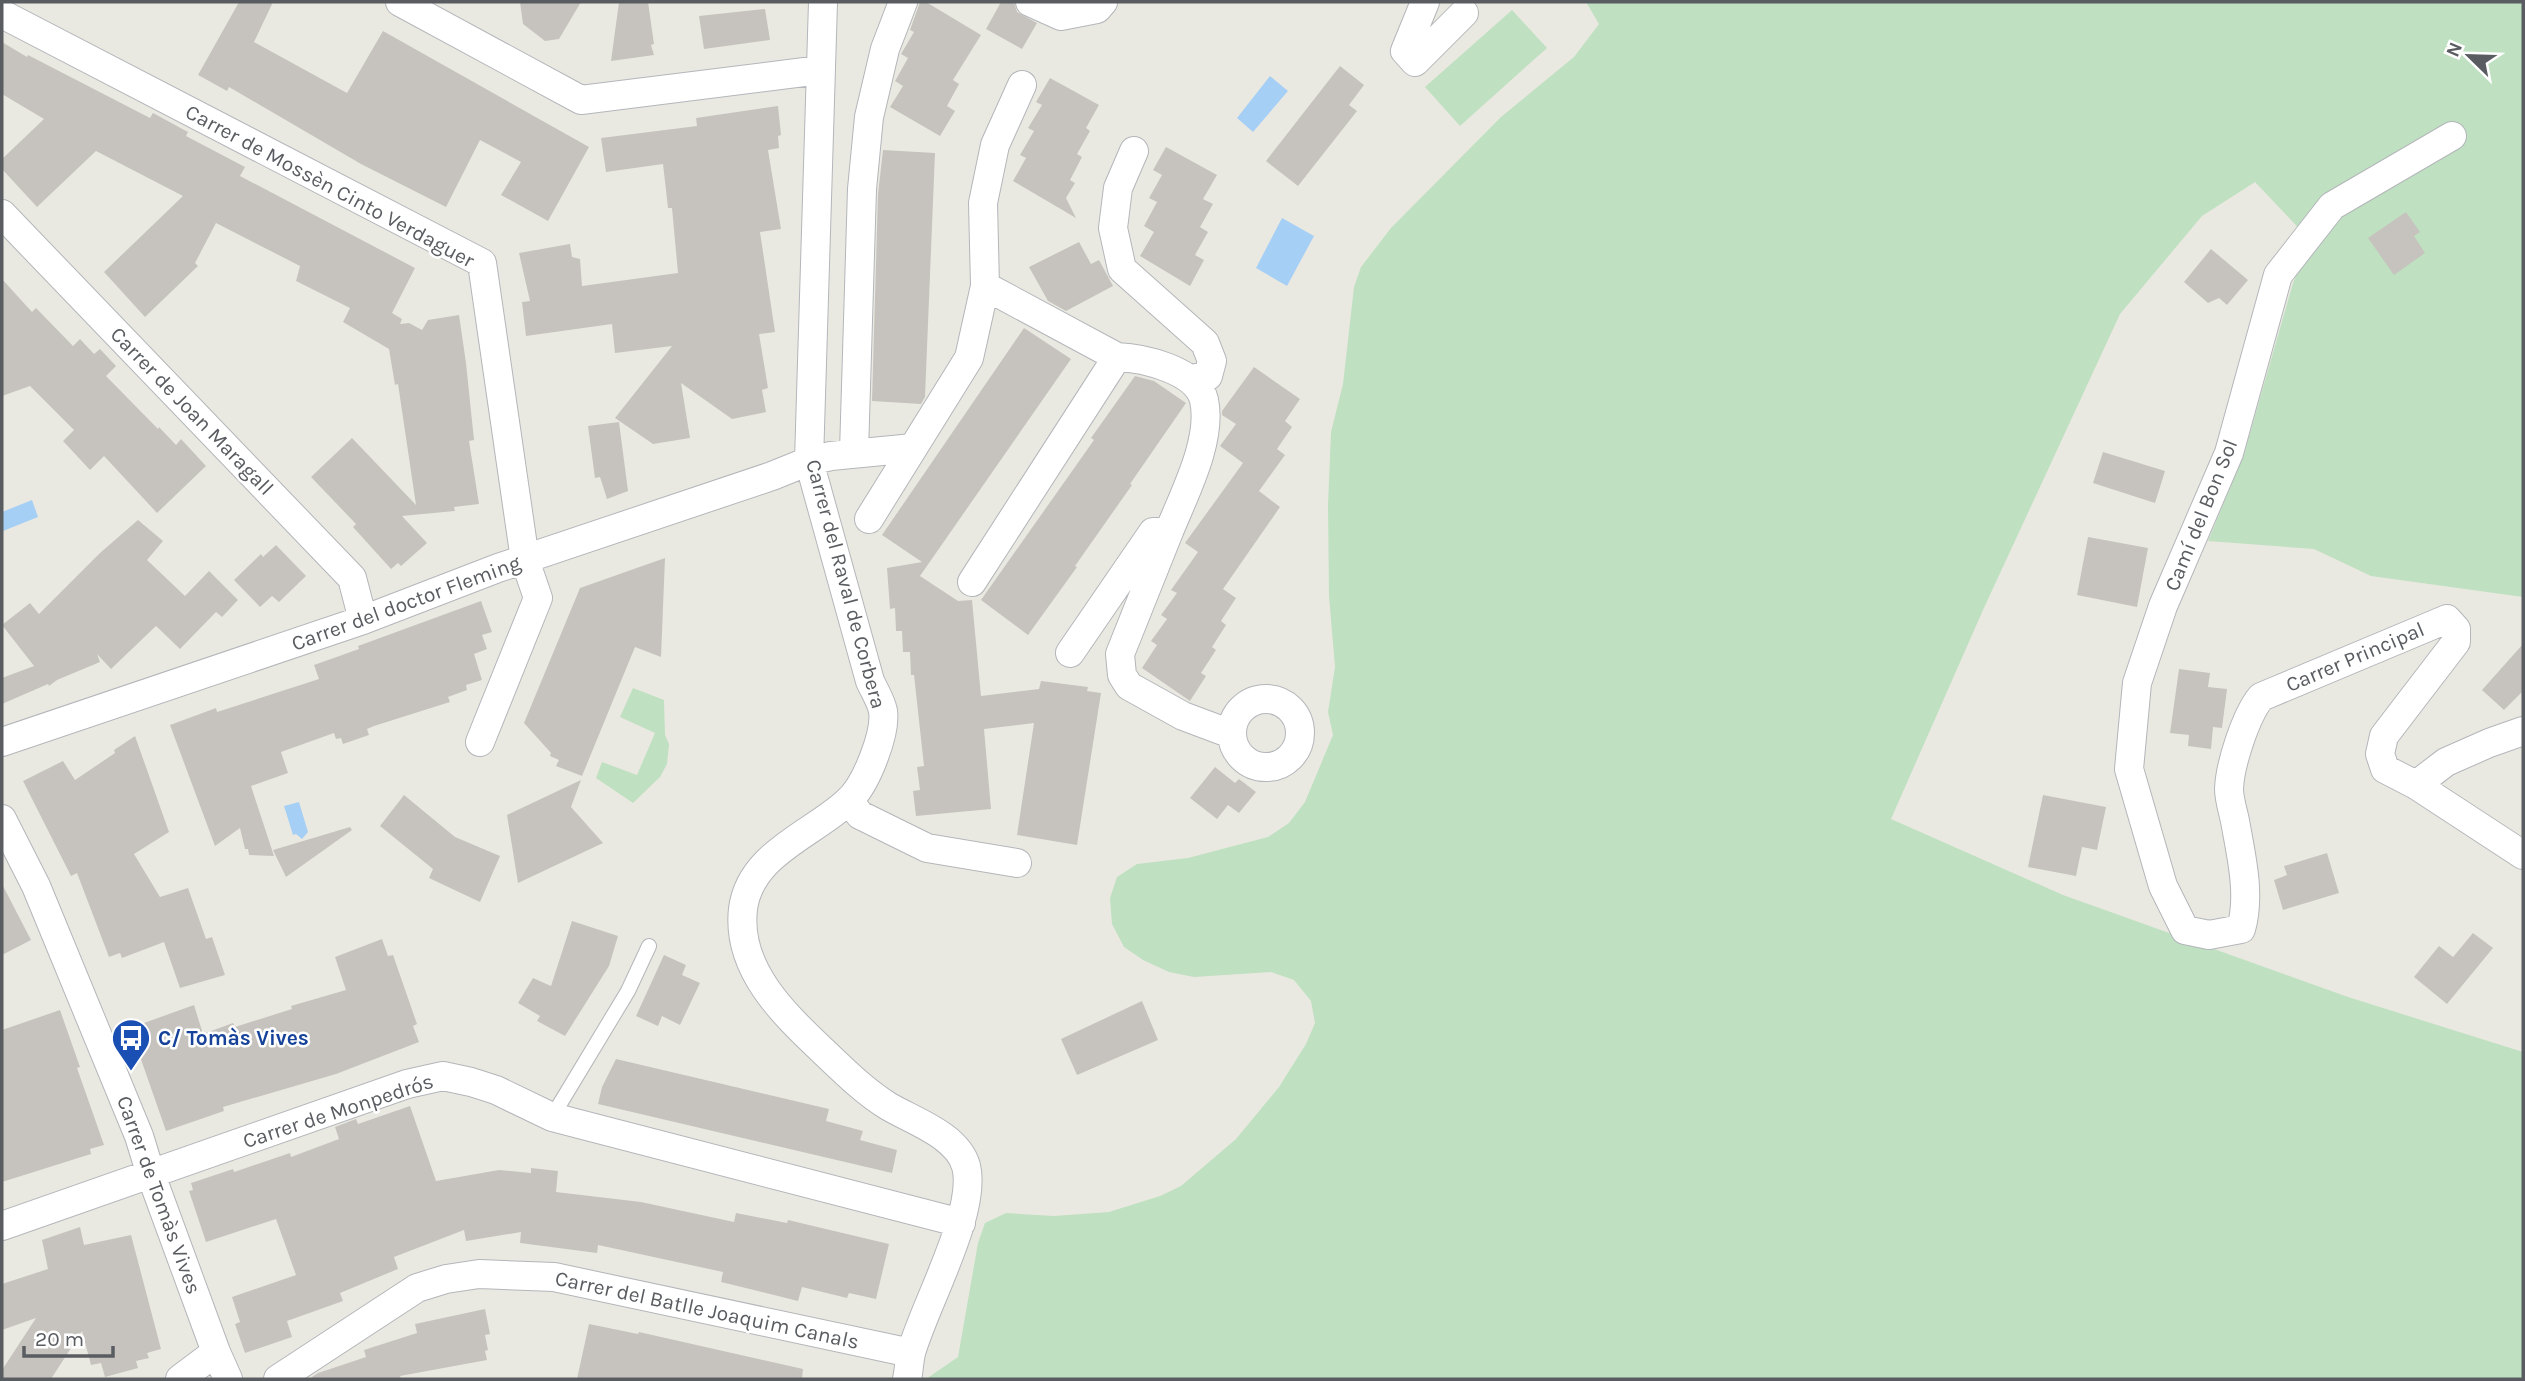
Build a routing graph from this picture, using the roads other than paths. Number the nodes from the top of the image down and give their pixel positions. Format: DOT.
graph roads {
  1 [pos="401,2"];
  2 [pos="823,2"];
  3 [pos="903,2"];
  4 [pos="1030,2"];
  5 [pos="1103,2"];
  6 [pos="1425,2"];
  7 [pos="1464,13"];
  8 [pos="2,14"];
  9 [pos="820,69"];
  10 [pos="1022,85"];
  11 [pos="2452,136"];
  12 [pos="1134,151"];
  13 [pos="2,214"];
  14 [pos="985,286"];
  15 [pos="1118,357"];
  16 [pos="1190,379"];
  17 [pos="913,448"];
  18 [pos="854,452"];
  19 [pos="809,461"];
  20 [pos="869,519"];
  21 [pos="1169,532"];
  22 [pos="525,560"];
  23 [pos="972,582"];
  24 [pos="363,620"];
  25 [pos="1070,653"];
  26 [pos="2523,731"];
  27 [pos="1231,734"];
  28 [pos="2,742"];
  29 [pos="480,743"];
  30 [pos="2416,785"];
  31 [pos="849,801"];
  32 [pos="2,819"];
  33 [pos="2523,855"];
  34 [pos="1017,863"];
  35 [pos="2185,930"];
  36 [pos="649,946"];
  37 [pos="552,1117"];
  38 [pos="151,1175"];
  39 [pos="961,1223"];
  40 [pos="2,1226"];
  41 [pos="216,1352"];
  42 [pos="909,1366"];
  43 [pos="180,1379"];
  44 [pos="228,1379"];
  45 [pos="278,1379"];
  1 -- 9 [label="street"];
  2 -- 9 [label="street, Carrer del Raval de Corbera"];
  3 -- 18 [label="street"];
  4 -- 5 [label="street"];
  6 -- 7 [label="street"];
  8 -- 22 [label="street, Carrer de Mossèn Cinto Verdaguer"];
  9 -- 19 [label="street, Carrer del Raval de Corbera"];
  10 -- 14 [label="street"];
  11 -- 35 [label="street, Camí del Bon Sol"];
  12 -- 16 [label="street"];
  13 -- 24 [label="street, Carrer de Joan Maragall"];
  14 -- 15 [label="street"];
  14 -- 17 [label="street"];
  15 -- 16 [label="street"];
  15 -- 23 [label="street"];
  16 -- 21 [label="street"];
  17 -- 18 [label="street, Carrer del doctor Fleming"];
  17 -- 20 [label="street"];
  18 -- 19 [label="street, Carrer del doctor Fleming"];
  19 -- 22 [label="street, Carrer del doctor Fleming"];
  19 -- 31 [label="street, Carrer del Raval de Corbera"];
  21 -- 25 [label="street"];
  21 -- 27 [label="street"];
  22 -- 24 [label="street, Carrer del doctor Fleming"];
  22 -- 29 [label="street, Carrer de Mossèn Cinto Verdaguer"];
  24 -- 28 [label="street, Carrer del doctor Fleming"];
  26 -- 30 [label="street"];
  27 -- 27 [label="street"];
  30 -- 33 [label="street, Carrer Principal"];
  30 -- 35 [label="street, Carrer Principal"];
  31 -- 34 [label="street"];
  31 -- 39 [label="street, Carrer del Raval de Corbera"];
  32 -- 38 [label="street, Carrer de Tomàs Vives"];
  36 -- 37 [label="lane"];
  37 -- 38 [label="street, Carrer de Monpedrós"];
  37 -- 39 [label="street, Carrer de Monpedrós"];
  38 -- 40 [label="street, Carrer de Monpedrós"];
  38 -- 41 [label="street, Carrer de Tomàs Vives"];
  39 -- 42 [label="street, Carrer del Raval de Corbera"];
  41 -- 43 [label="street"];
  41 -- 44 [label="street, Carrer de Tomàs Vives"];
  42 -- 45 [label="street, Carrer del Batlle Joaquim Canals"];
}
